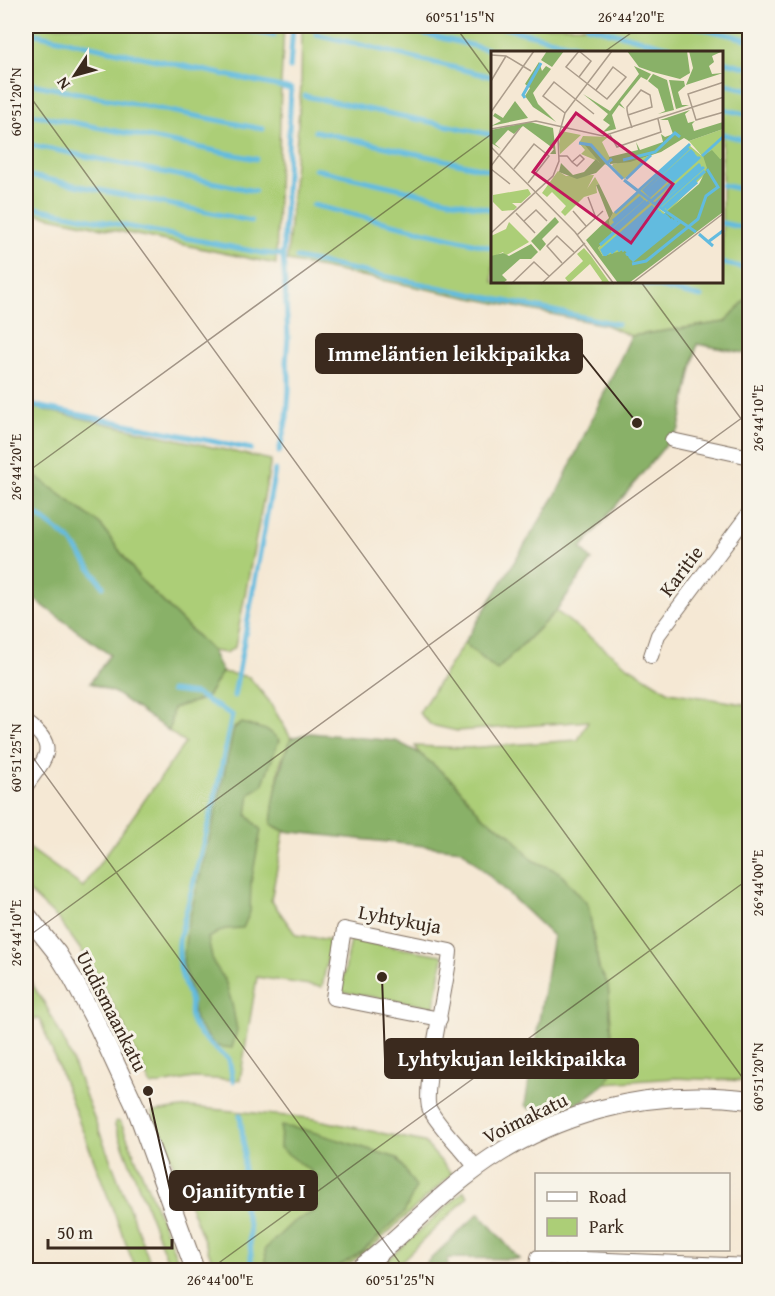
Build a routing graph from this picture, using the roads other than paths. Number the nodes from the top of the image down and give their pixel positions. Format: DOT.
graph roads {
  1 [pos="672,440"];
  2 [pos="750,457"];
  3 [pos="750,512"];
  4 [pos="651,656"];
  5 [pos="26,722"];
  6 [pos="26,786"];
  7 [pos="26,914"];
  8 [pos="440,1018"];
  9 [pos="750,1100"];
  10 [pos="476,1168"];
  11 [pos="750,1266"];
  12 [pos="195,1270"];
  13 [pos="358,1270"];
  14 [pos="537,1270"];
  1 -- 2 [label="street"];
  3 -- 4 [label="street, Karitie"];
  5 -- 6 [label="street"];
  7 -- 12 [label="street, Uudismaankatu"];
  8 -- 8 [label="street, Lyhtykuja"];
  8 -- 10 [label="street, Lyhtykuja"];
  9 -- 10 [label="street, Voimakatu"];
  10 -- 13 [label="street, Voimakatu"];
  11 -- 14 [label="street"];
}
